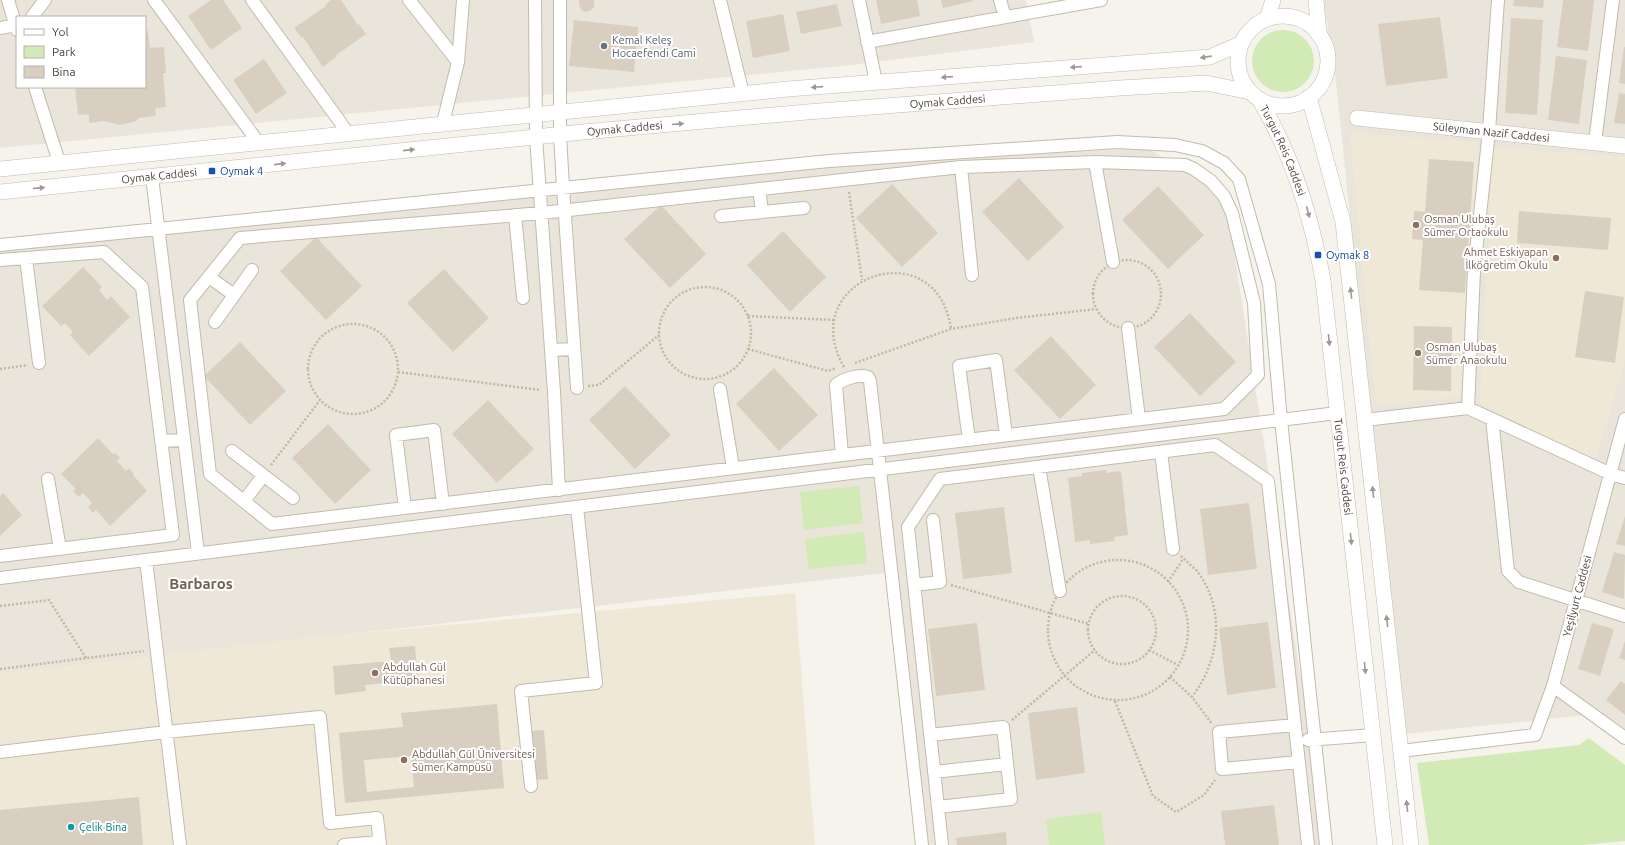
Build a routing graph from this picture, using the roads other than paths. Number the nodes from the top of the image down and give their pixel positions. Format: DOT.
graph roads {
  1 [pos="8,0"];
  2 [pos="45,0"];
  3 [pos="154,0"];
  4 [pos="252,0"];
  5 [pos="409,0"];
  6 [pos="463,0"];
  7 [pos="535,0"];
  8 [pos="560,0"];
  9 [pos="720,0"];
  10 [pos="859,0"];
  11 [pos="1000,0"];
  12 [pos="1101,0"];
  13 [pos="1273,0"];
  14 [pos="1316,0"];
  15 [pos="1498,0"];
  16 [pos="1613,0"];
  17 [pos="33,16"];
  18 [pos="1005,17"];
  19 [pos="1267,19"];
  20 [pos="16,27"];
  21 [pos="0,28"];
  22 [pos="1319,34"];
  23 [pos="868,42"];
  24 [pos="1242,43"];
  25 [pos="458,62"];
  26 [pos="876,82"];
  27 [pos="35,88"];
  28 [pos="743,94"];
  29 [pos="1255,96"];
  30 [pos="1309,97"];
  31 [pos="560,112"];
  32 [pos="536,115"];
  33 [pos="1357,118"];
  34 [pos="443,124"];
  35 [pos="1489,132"];
  36 [pos="348,133"];
  37 [pos="560,135"];
  38 [pos="536,137"];
  39 [pos="258,142"];
  40 [pos="1595,142"];
  41 [pos="1625,146"];
  42 [pos="59,162"];
  43 [pos="1095,162"];
  44 [pos="961,167"];
  45 [pos="0,168"];
  46 [pos="152,177"];
  47 [pos="562,187"];
  48 [pos="540,189"];
  49 [pos="759,189"];
  50 [pos="0,192"];
  51 [pos="804,208"];
  52 [pos="564,210"];
  53 [pos="762,212"];
  54 [pos="542,213"];
  55 [pos="515,215"];
  56 [pos="721,216"];
  57 [pos="158,228"];
  58 [pos="1,244"];
  59 [pos="26,258"];
  60 [pos="2,260"];
  61 [pos="1113,262"];
  62 [pos="252,270"];
  63 [pos="972,275"];
  64 [pos="209,277"];
  65 [pos="234,295"];
  66 [pos="523,298"];
  67 [pos="215,322"];
  68 [pos="1128,328"];
  69 [pos="574,349"];
  70 [pos="551,350"];
  71 [pos="39,363"];
  72 [pos="577,388"];
  73 [pos="720,389"];
  74 [pos="1468,408"];
  75 [pos="1337,413"];
  76 [pos="1140,419"];
  77 [pos="1492,419"];
  78 [pos="1625,419"];
  79 [pos="1281,420"];
  80 [pos="1365,420"];
  81 [pos="1006,435"];
  82 [pos="184,440"];
  83 [pos="969,440"];
  84 [pos="161,441"];
  85 [pos="878,450"];
  86 [pos="232,451"];
  87 [pos="1160,452"];
  88 [pos="842,455"];
  89 [pos="1039,467"];
  90 [pos="733,468"];
  91 [pos="880,470"];
  92 [pos="1611,474"];
  93 [pos="263,476"];
  94 [pos="1625,478"];
  95 [pos="48,479"];
  96 [pos="559,490"];
  97 [pos="292,498"];
  98 [pos="244,501"];
  99 [pos="443,504"];
  100 [pos="577,507"];
  101 [pos="405,508"];
  102 [pos="933,520"];
  103 [pos="60,549"];
  104 [pos="1173,549"];
  105 [pos="198,553"];
  106 [pos="0,556"];
  107 [pos="146,560"];
  108 [pos="0,578"];
  109 [pos="914,585"];
  110 [pos="1060,591"];
  111 [pos="1576,600"];
  112 [pos="1625,616"];
  113 [pos="1553,686"];
  114 [pos="1295,725"];
  115 [pos="166,732"];
  116 [pos="930,735"];
  117 [pos="1373,735"];
  118 [pos="1625,738"];
  119 [pos="1315,740"];
  120 [pos="1297,741"];
  121 [pos="1401,751"];
  122 [pos="0,752"];
  123 [pos="1299,762"];
  124 [pos="1007,764"];
  125 [pos="934,772"];
  126 [pos="531,786"];
  127 [pos="938,807"];
  128 [pos="379,843"];
  129 [pos="180,845"];
  130 [pos="344,845"];
  131 [pos="922,845"];
  132 [pos="942,845"];
  133 [pos="1308,845"];
  134 [pos="1326,845"];
  135 [pos="1385,845"];
  136 [pos="1411,845"];
  1 -- 20 [label="street"];
  2 -- 17 [label="street"];
  3 -- 39 [label="street"];
  4 -- 36 [label="street"];
  5 -- 25 [label="street"];
  6 -- 25 [label="street"];
  7 -- 32 [label="street"];
  8 -- 31 [label="street"];
  9 -- 28 [label="street"];
  10 -- 23 [label="street"];
  11 -- 18 [label="street"];
  12 -- 18 [label="street"];
  13 -- 19 [label="street"];
  14 -- 22 [label="street"];
  15 -- 35 [label="street"];
  16 -- 40 [label="street"];
  18 -- 23 [label="street"];
  19 -- 22 [label="street"];
  19 -- 24 [label="street"];
  20 -- 21 [label="street"];
  22 -- 30 [label="street"];
  23 -- 26 [label="street"];
  24 -- 26 [label="street, Oymak Caddesi, one-way"];
  24 -- 29 [label="street"];
  25 -- 34 [label="street"];
  26 -- 28 [label="street, Oymak Caddesi, one-way"];
  27 -- 42 [label="street"];
  28 -- 31 [label="street, Oymak Caddesi"];
  29 -- 30 [label="street"];
  37 -- 29 [label="street, Oymak Caddesi, one-way"];
  29 -- 75 [label="street, Turgut Reis Caddesi, one-way"];
  80 -- 30 [label="street, one-way"];
  31 -- 32 [label="street, Oymak Caddesi"];
  31 -- 37 [label="street"];
  32 -- 34 [label="street, Oymak Caddesi"];
  32 -- 38 [label="street"];
  33 -- 35 [label="street, Süleyman Nazif Caddesi"];
  34 -- 36 [label="street, Oymak Caddesi"];
  35 -- 40 [label="street, Süleyman Nazif Caddesi"];
  35 -- 74 [label="street"];
  36 -- 39 [label="street, Oymak Caddesi"];
  37 -- 38 [label="street, Oymak Caddesi"];
  37 -- 47 [label="street"];
  46 -- 38 [label="street, Oymak Caddesi, one-way"];
  38 -- 48 [label="street"];
  39 -- 42 [label="street, Oymak Caddesi"];
  40 -- 41 [label="street, Süleyman Nazif Caddesi"];
  42 -- 45 [label="street, Oymak Caddesi"];
  43 -- 44 [label="street"];
  43 -- 61 [label="street"];
  43 -- 76 [label="street"];
  44 -- 49 [label="street"];
  44 -- 63 [label="street"];
  50 -- 46 [label="street, Oymak Caddesi, one-way"];
  46 -- 57 [label="street"];
  47 -- 48 [label="street"];
  47 -- 52 [label="street"];
  47 -- 79 [label="street"];
  48 -- 54 [label="street"];
  48 -- 57 [label="street"];
  49 -- 52 [label="street"];
  49 -- 53 [label="street"];
  51 -- 53 [label="street"];
  52 -- 54 [label="street"];
  52 -- 69 [label="street"];
  53 -- 56 [label="street"];
  54 -- 55 [label="street"];
  54 -- 70 [label="street"];
  55 -- 64 [label="street"];
  55 -- 66 [label="street"];
  57 -- 58 [label="street"];
  57 -- 82 [label="street"];
  58 -- 60 [label="street"];
  59 -- 60 [label="street"];
  59 -- 71 [label="street"];
  59 -- 84 [label="street"];
  62 -- 65 [label="street"];
  64 -- 65 [label="street"];
  64 -- 98 [label="street"];
  65 -- 67 [label="street"];
  68 -- 76 [label="street"];
  69 -- 70 [label="street"];
  69 -- 72 [label="street"];
  70 -- 96 [label="street"];
  73 -- 90 [label="street"];
  74 -- 77 [label="street"];
  74 -- 80 [label="street"];
  75 -- 79 [label="street"];
  75 -- 117 [label="street, Turgut Reis Caddesi, one-way"];
  76 -- 81 [label="street"];
  77 -- 92 [label="street"];
  77 -- 111 [label="street"];
  78 -- 92 [label="street, Yeşilyurt Caddesi"];
  79 -- 91 [label="street"];
  79 -- 119 [label="street"];
  121 -- 80 [label="street, one-way"];
  81 -- 83 [label="street"];
  81 -- 83 [label="street"];
  82 -- 84 [label="street"];
  82 -- 105 [label="street"];
  83 -- 85 [label="street"];
  84 -- 103 [label="street"];
  85 -- 88 [label="street"];
  85 -- 88 [label="street"];
  85 -- 91 [label="street"];
  86 -- 93 [label="street"];
  87 -- 89 [label="street"];
  87 -- 104 [label="street"];
  87 -- 114 [label="street"];
  88 -- 90 [label="street"];
  89 -- 109 [label="street"];
  89 -- 110 [label="street"];
  90 -- 96 [label="street"];
  91 -- 100 [label="street"];
  91 -- 131 [label="street"];
  92 -- 94 [label="street"];
  92 -- 111 [label="street, Yeşilyurt Caddesi"];
  93 -- 97 [label="street"];
  93 -- 98 [label="street"];
  95 -- 103 [label="street"];
  96 -- 99 [label="street"];
  98 -- 101 [label="street"];
  99 -- 101 [label="street"];
  99 -- 101 [label="street"];
  100 -- 105 [label="street"];
  100 -- 126 [label="street"];
  102 -- 109 [label="street"];
  103 -- 106 [label="street"];
  105 -- 107 [label="street"];
  107 -- 108 [label="street"];
  107 -- 115 [label="street"];
  109 -- 116 [label="street"];
  111 -- 112 [label="street"];
  111 -- 113 [label="street, Yeşilyurt Caddesi"];
  113 -- 118 [label="street"];
  113 -- 121 [label="street, Yeşilyurt Caddesi"];
  114 -- 120 [label="street"];
  114 -- 123 [label="street"];
  115 -- 122 [label="street"];
  115 -- 128 [label="street"];
  115 -- 129 [label="street"];
  116 -- 124 [label="street"];
  116 -- 125 [label="street"];
  117 -- 119 [label="street"];
  117 -- 135 [label="street, Turgut Reis Caddesi"];
  119 -- 120 [label="street"];
  119 -- 134 [label="street"];
  120 -- 123 [label="street"];
  136 -- 121 [label="street, one-way"];
  123 -- 133 [label="street"];
  124 -- 125 [label="street"];
  124 -- 127 [label="street"];
  125 -- 127 [label="street"];
  127 -- 132 [label="street"];
  128 -- 130 [label="street"];
}
